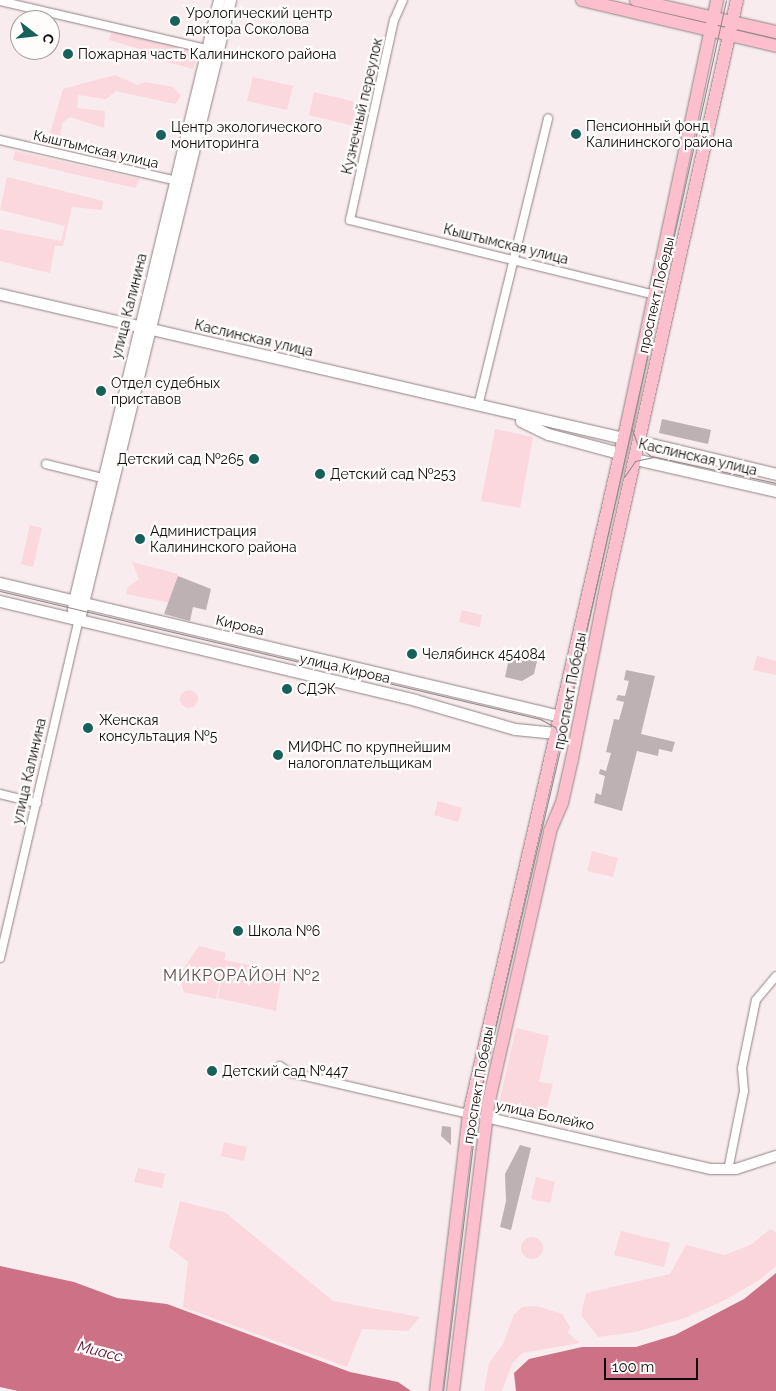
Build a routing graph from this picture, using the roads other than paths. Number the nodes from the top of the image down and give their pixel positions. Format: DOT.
graph roads {
  1 [pos="219,0"];
  2 [pos="230,0"];
  3 [pos="403,0"];
  4 [pos="582,0"];
  5 [pos="636,0"];
  6 [pos="717,0"];
  7 [pos="737,0"];
  8 [pos="0,1"];
  9 [pos="713,25"];
  10 [pos="731,29"];
  11 [pos="776,32"];
  12 [pos="776,46"];
  13 [pos="207,49"];
  14 [pos="548,118"];
  15 [pos="0,140"];
  16 [pos="180,182"];
  17 [pos="350,220"];
  18 [pos="514,258"];
  19 [pos="0,294"];
  20 [pos="656,295"];
  21 [pos="145,328"];
  22 [pos="478,406"];
  23 [pos="502,412"];
  24 [pos="623,438"];
  25 [pos="639,441"];
  26 [pos="619,453"];
  27 [pos="635,459"];
  28 [pos="46,464"];
  29 [pos="776,474"];
  30 [pos="102,478"];
  31 [pos="776,490"];
  32 [pos="0,583"];
  33 [pos="0,601"];
  34 [pos="79,602"];
  35 [pos="79,619"];
  36 [pos="560,716"];
  37 [pos="576,729"];
  38 [pos="556,733"];
  39 [pos="0,794"];
  40 [pos="37,803"];
  41 [pos="0,958"];
  42 [pos="776,976"];
  43 [pos="280,1066"];
  44 [pos="469,1114"];
  45 [pos="486,1117"];
  46 [pos="776,1156"];
  47 [pos="728,1170"];
  48 [pos="436,1391"];
  49 [pos="453,1391"];
  1 -- 13 [label="main road, улица Калинина"];
  2 -- 16 [label="main road, улица Калинина"];
  3 -- 17 [label="street, Кузнечный переулок"];
  4 -- 9 [label="main road"];
  5 -- 9 [label="main road"];
  6 -- 9 [label="main road, проспект Победы"];
  7 -- 10 [label="main road, проспект Победы"];
  8 -- 13 [label="street"];
  9 -- 10 [label="main road"];
  9 -- 20 [label="main road, проспект Победы"];
  10 -- 11 [label="main road"];
  10 -- 12 [label="main road"];
  10 -- 25 [label="main road, проспект Победы"];
  13 -- 16 [label="main road, улица Калинина"];
  14 -- 18 [label="street"];
  15 -- 16 [label="street, Кыштымская улица"];
  16 -- 21 [label="main road, улица Калинина"];
  17 -- 18 [label="street, Кыштымская улица"];
  18 -- 20 [label="street, Кыштымская улица"];
  18 -- 22 [label="street"];
  19 -- 21 [label="main road, Каслинская улица"];
  20 -- 24 [label="main road, проспект Победы"];
  21 -- 22 [label="main road, Каслинская улица"];
  21 -- 30 [label="main road, улица Калинина"];
  21 -- 34 [label="main road, улица Калинина"];
  22 -- 23 [label="main road, Каслинская улица"];
  23 -- 24 [label="main road, Каслинская улица"];
  23 -- 26 [label="main road, Каслинская улица"];
  24 -- 25 [label="main road, Каслинская улица"];
  24 -- 26 [label="main road, проспект Победы"];
  25 -- 27 [label="main road, проспект Победы"];
  25 -- 29 [label="main road, Каслинская улица"];
  26 -- 27 [label="main road, Каслинская улица"];
  26 -- 36 [label="main road, проспект Победы"];
  27 -- 31 [label="main road, Каслинская улица"];
  27 -- 37 [label="main road, проспект Победы"];
  28 -- 30 [label="street"];
  30 -- 34 [label="main road, улица Калинина"];
  32 -- 34 [label="main road, Кирова"];
  33 -- 35 [label="main road, улица Кирова"];
  34 -- 35 [label="main road, улица Калинина"];
  34 -- 36 [label="main road, Кирова"];
  35 -- 38 [label="main road, улица Кирова"];
  35 -- 40 [label="street, улица Калинина"];
  36 -- 37 [label="main road"];
  36 -- 38 [label="main road, проспект Победы"];
  37 -- 38 [label="main road, улица Кирова"];
  37 -- 45 [label="main road, проспект Победы"];
  38 -- 44 [label="main road, проспект Победы"];
  39 -- 40 [label="street"];
  40 -- 41 [label="street, улица Калинина"];
  42 -- 47 [label="street"];
  43 -- 44 [label="street, улица Болейко"];
  44 -- 45 [label="main road, улица Болейко"];
  44 -- 48 [label="main road, проспект Победы"];
  45 -- 47 [label="street, улица Болейко"];
  45 -- 49 [label="main road, проспект Победы"];
  46 -- 47 [label="street, улица Болейко"];
}
